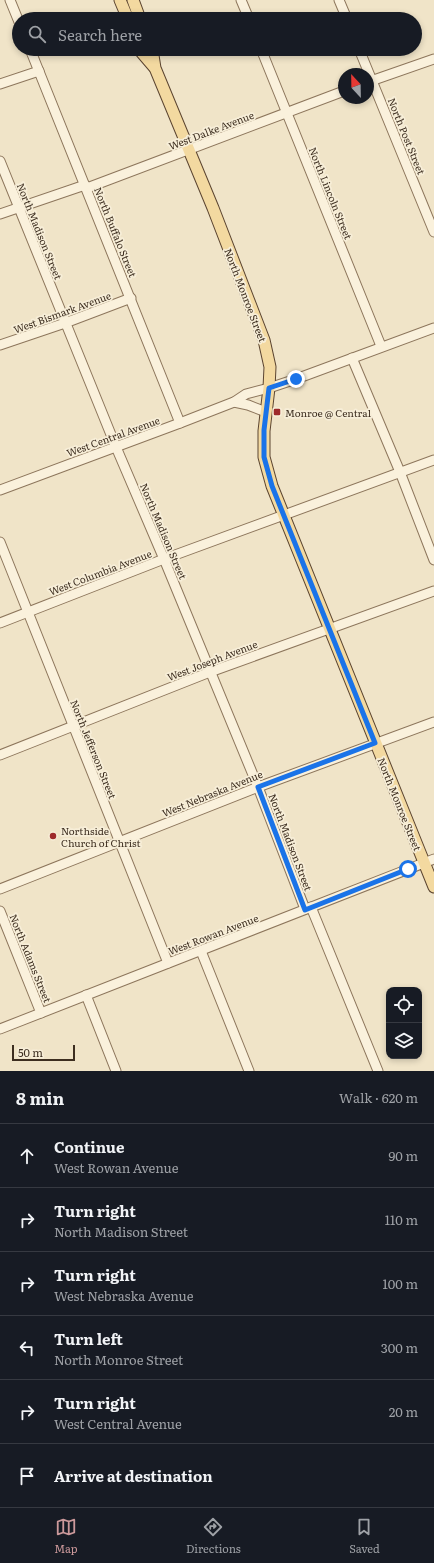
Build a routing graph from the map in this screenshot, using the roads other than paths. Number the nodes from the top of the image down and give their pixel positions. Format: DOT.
graph roads {
  1 [pos="10,0"];
  2 [pos="120,0"];
  3 [pos="133,0"];
  4 [pos="241,0"];
  5 [pos="339,0"];
  6 [pos="15,12"];
  7 [pos="125,12"];
  8 [pos="137,12"];
  9 [pos="246,12"];
  10 [pos="344,12"];
  11 [pos="33,56"];
  12 [pos="145,56"];
  13 [pos="153,56"];
  14 [pos="264,56"];
  15 [pos="361,56"];
  16 [pos="434,59"];
  17 [pos="155,68"];
  18 [pos="365,68"];
  19 [pos="39,71"];
  20 [pos="374,81"];
  21 [pos="0,84"];
  22 [pos="374,91"];
  23 [pos="338,93"];
  24 [pos="287,113"];
  25 [pos="188,150"];
  26 [pos="0,161"];
  27 [pos="86,187"];
  28 [pos="18,207"];
  29 [pos="0,214"];
  30 [pos="434,232"];
  31 [pos="131,298"];
  32 [pos="65,323"];
  33 [pos="434,328"];
  34 [pos="0,345"];
  35 [pos="381,346"];
  36 [pos="352,358"];
  37 [pos="269,388"];
  38 [pos="234,402"];
  39 [pos="266,412"];
  40 [pos="180,423"];
  41 [pos="116,447"];
  42 [pos="434,460"];
  43 [pos="400,472"];
  44 [pos="0,490"];
  45 [pos="283,516"];
  46 [pos="0,542"];
  47 [pos="164,559"];
  48 [pos="434,560"];
  49 [pos="434,591"];
  50 [pos="28,612"];
  51 [pos="0,623"];
  52 [pos="329,630"];
  53 [pos="210,672"];
  54 [pos="434,722"];
  55 [pos="73,726"];
  56 [pos="375,743"];
  57 [pos="0,755"];
  58 [pos="258,787"];
  59 [pos="120,841"];
  60 [pos="429,861"];
  61 [pos="434,887"];
  62 [pos="0,889"];
  63 [pos="308,908"];
  64 [pos="0,911"];
  65 [pos="201,950"];
  66 [pos="168,963"];
  67 [pos="86,995"];
  68 [pos="41,1013"];
  69 [pos="0,1029"];
  70 [pos="116,1071"];
  71 [pos="250,1071"];
  72 [pos="378,1071"];
  1 -- 6 [label="street"];
  2 -- 7 [label="main road"];
  3 -- 8 [label="main road"];
  4 -- 9 [label="street"];
  5 -- 10 [label="street"];
  11 -- 19 [label="street, North Buffalo Street"];
  12 -- 17 [label="main road, North Monroe Street"];
  13 -- 17 [label="main road, North Monroe Street"];
  14 -- 24 [label="street, North Lincoln Street"];
  15 -- 18 [label="street, North Post Street"];
  16 -- 20 [label="street"];
  17 -- 25 [label="main road, North Monroe Street"];
  19 -- 21 [label="street"];
  19 -- 27 [label="street, North Buffalo Street"];
  22 -- 30 [label="street, North Post Street"];
  23 -- 24 [label="street, West Dalke Avenue"];
  24 -- 25 [label="street, West Dalke Avenue"];
  24 -- 35 [label="street, North Lincoln Street"];
  25 -- 27 [label="street, West Dalke Avenue"];
  25 -- 37 [label="main road, North Monroe Street"];
  26 -- 28 [label="street, North Madison Street"];
  27 -- 28 [label="street, West Dalke Avenue"];
  27 -- 31 [label="street, North Buffalo Street"];
  28 -- 29 [label="street, West Dalke Avenue"];
  28 -- 32 [label="street, North Madison Street"];
  31 -- 32 [label="street, West Bismark Avenue"];
  31 -- 40 [label="street, North Buffalo Street"];
  32 -- 34 [label="street, West Bismark Avenue"];
  32 -- 41 [label="street, North Madison Street"];
  33 -- 35 [label="street, West Central Avenue"];
  35 -- 36 [label="street, West Central Avenue"];
  36 -- 37 [label="street, West Central Avenue"];
  36 -- 43 [label="street"];
  37 -- 38 [label="street, West Central Avenue"];
  37 -- 39 [label="main road, North Monroe Street"];
  38 -- 39 [label="street"];
  38 -- 40 [label="street, West Central Avenue"];
  39 -- 45 [label="main road, North Monroe Street"];
  40 -- 41 [label="street, West Central Avenue"];
  41 -- 44 [label="street, West Central Avenue"];
  41 -- 47 [label="street, North Madison Street"];
  42 -- 43 [label="street, West Columbia Avenue"];
  43 -- 45 [label="street, West Columbia Avenue"];
  43 -- 48 [label="street"];
  45 -- 47 [label="street, West Columbia Avenue"];
  45 -- 52 [label="main road, North Monroe Street"];
  46 -- 50 [label="street, North Jefferson Street"];
  47 -- 50 [label="street, West Columbia Avenue"];
  47 -- 53 [label="street, North Madison Street"];
  49 -- 52 [label="street, West Joseph Avenue"];
  50 -- 51 [label="street, West Columbia Avenue"];
  50 -- 55 [label="street, North Jefferson Street"];
  52 -- 53 [label="street, West Joseph Avenue"];
  52 -- 56 [label="main road, North Monroe Street"];
  53 -- 55 [label="street, West Joseph Avenue"];
  53 -- 58 [label="street, North Madison Street"];
  54 -- 56 [label="street, West Nebraska Avenue"];
  55 -- 57 [label="street, West Joseph Avenue"];
  55 -- 59 [label="street, North Jefferson Street"];
  56 -- 58 [label="street, West Nebraska Avenue"];
  56 -- 60 [label="main road, North Monroe Street"];
  58 -- 59 [label="street, West Nebraska Avenue"];
  58 -- 63 [label="street, North Madison Street"];
  59 -- 62 [label="street, West Nebraska Avenue"];
  59 -- 66 [label="street, North Jefferson Street"];
  60 -- 61 [label="main road, North Monroe Street"];
  60 -- 63 [label="street, West Rowan Avenue"];
  63 -- 65 [label="street, West Rowan Avenue"];
  63 -- 72 [label="street, North Madison Street"];
  64 -- 68 [label="street, North Adams Street"];
  65 -- 66 [label="street, West Rowan Avenue"];
  65 -- 71 [label="street"];
  66 -- 67 [label="street, West Rowan Avenue"];
  67 -- 68 [label="street, West Rowan Avenue"];
  67 -- 70 [label="street"];
  68 -- 69 [label="street, West Rowan Avenue"];
}
